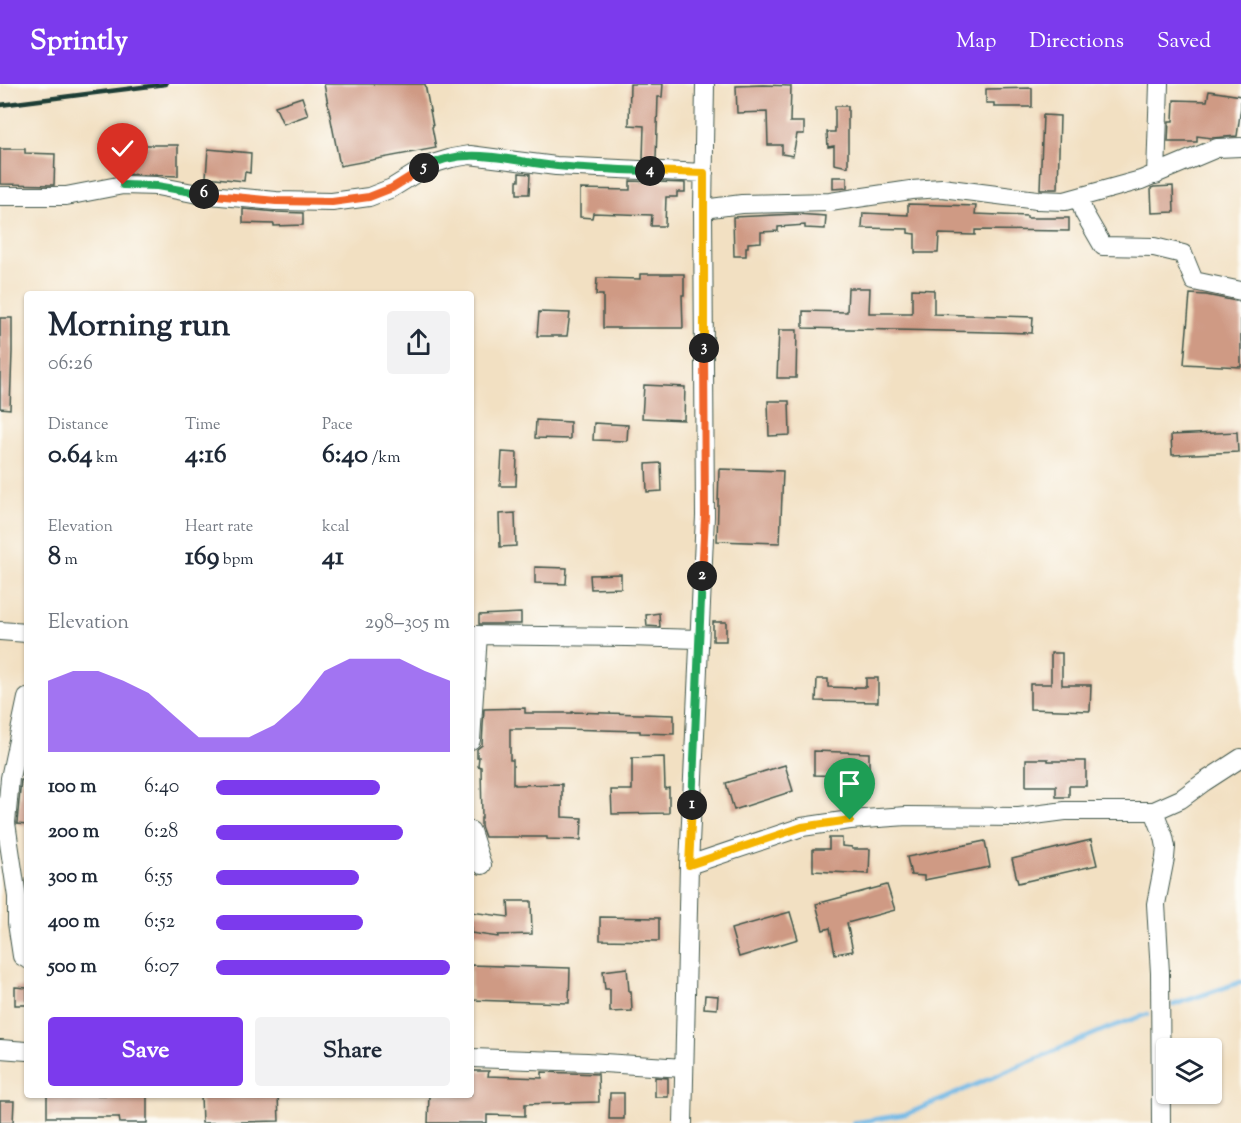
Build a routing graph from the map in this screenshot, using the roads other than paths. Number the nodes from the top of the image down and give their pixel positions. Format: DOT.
graph roads {
  1 [pos="705,84"];
  2 [pos="1159,84"];
  3 [pos="1241,147"];
  4 [pos="704,173"];
  5 [pos="1156,175"];
  6 [pos="0,196"];
  7 [pos="1078,198"];
  8 [pos="703,209"];
  9 [pos="1241,291"];
  10 [pos="0,631"];
  11 [pos="24,633"];
  12 [pos="474,635"];
  13 [pos="699,639"];
  14 [pos="24,712"];
  15 [pos="1241,758"];
  16 [pos="1155,811"];
  17 [pos="474,840"];
  18 [pos="482,865"];
  19 [pos="689,865"];
  20 [pos="24,957"];
  21 [pos="0,1049"];
  22 [pos="24,1051"];
  23 [pos="474,1058"];
  24 [pos="684,1068"];
  25 [pos="683,1123"];
  26 [pos="1161,1123"];
  1 -- 4 [label="street"];
  2 -- 5 [label="street"];
  3 -- 5 [label="street"];
  4 -- 6 [label="street"];
  4 -- 8 [label="street"];
  5 -- 7 [label="street"];
  7 -- 8 [label="street"];
  7 -- 9 [label="street"];
  8 -- 13 [label="street"];
  10 -- 11 [label="street"];
  12 -- 13 [label="street"];
  13 -- 19 [label="street"];
  14 -- 20 [label="street"];
  15 -- 16 [label="street"];
  16 -- 19 [label="street"];
  16 -- 26 [label="street"];
  17 -- 18 [label="street"];
  19 -- 24 [label="street"];
  21 -- 22 [label="street"];
  23 -- 24 [label="street"];
  24 -- 25 [label="street"];
}
